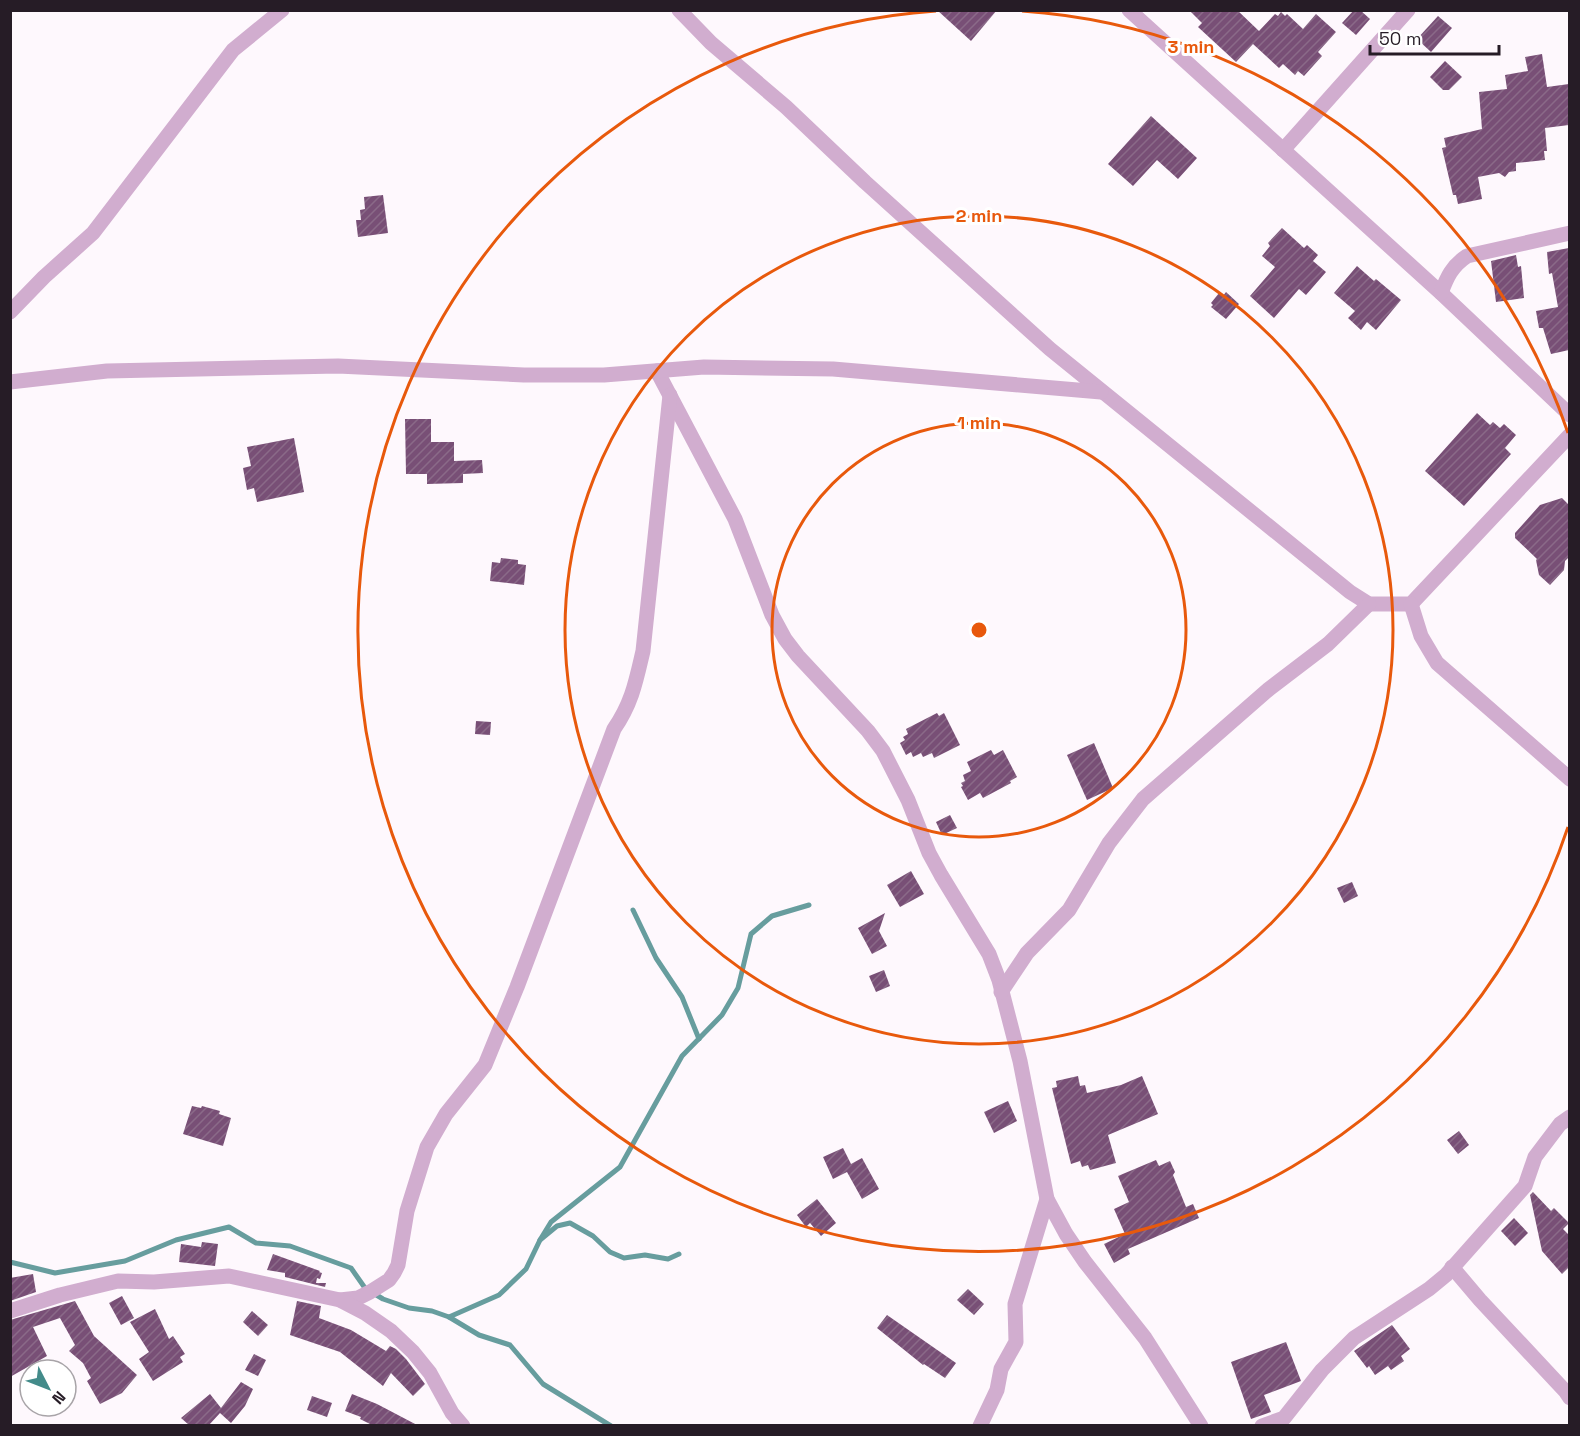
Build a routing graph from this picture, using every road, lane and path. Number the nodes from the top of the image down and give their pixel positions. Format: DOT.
graph roads {
  1 [pos="282,10"];
  2 [pos="679,10"];
  3 [pos="1129,10"];
  4 [pos="1408,10"];
  5 [pos="1283,150"];
  6 [pos="1569,233"];
  7 [pos="1441,293"];
  8 [pos="10,312"];
  9 [pos="657,371"];
  10 [pos="10,382"];
  11 [pos="1101,392"];
  12 [pos="670,395"];
  13 [pos="1569,415"];
  14 [pos="1569,435"];
  15 [pos="1369,604"];
  16 [pos="1412,604"];
  17 [pos="1569,779"];
  18 [pos="1001,992"];
  19 [pos="1569,1117"];
  20 [pos="1047,1199"];
  21 [pos="1452,1267"];
  22 [pos="340,1300"];
  23 [pos="10,1311"];
  24 [pos="1568,1395"];
  25 [pos="463,1425"];
  26 [pos="980,1425"];
  27 [pos="1201,1425"];
  28 [pos="1262,1425"];
  1 -- 8 [label="street"];
  2 -- 11 [label="street"];
  3 -- 5 [label="street"];
  4 -- 5 [label="street"];
  5 -- 7 [label="street"];
  6 -- 7 [label="street"];
  7 -- 13 [label="street"];
  9 -- 10 [label="street"];
  9 -- 11 [label="street"];
  9 -- 12 [label="street"];
  11 -- 15 [label="street"];
  12 -- 18 [label="street"];
  12 -- 22 [label="street"];
  14 -- 16 [label="street"];
  15 -- 16 [label="street"];
  15 -- 18 [label="street"];
  16 -- 17 [label="street"];
  18 -- 20 [label="street"];
  19 -- 21 [label="street"];
  20 -- 26 [label="street"];
  20 -- 27 [label="street"];
  21 -- 24 [label="street"];
  21 -- 28 [label="street"];
  22 -- 23 [label="street"];
  22 -- 25 [label="street"];
}
